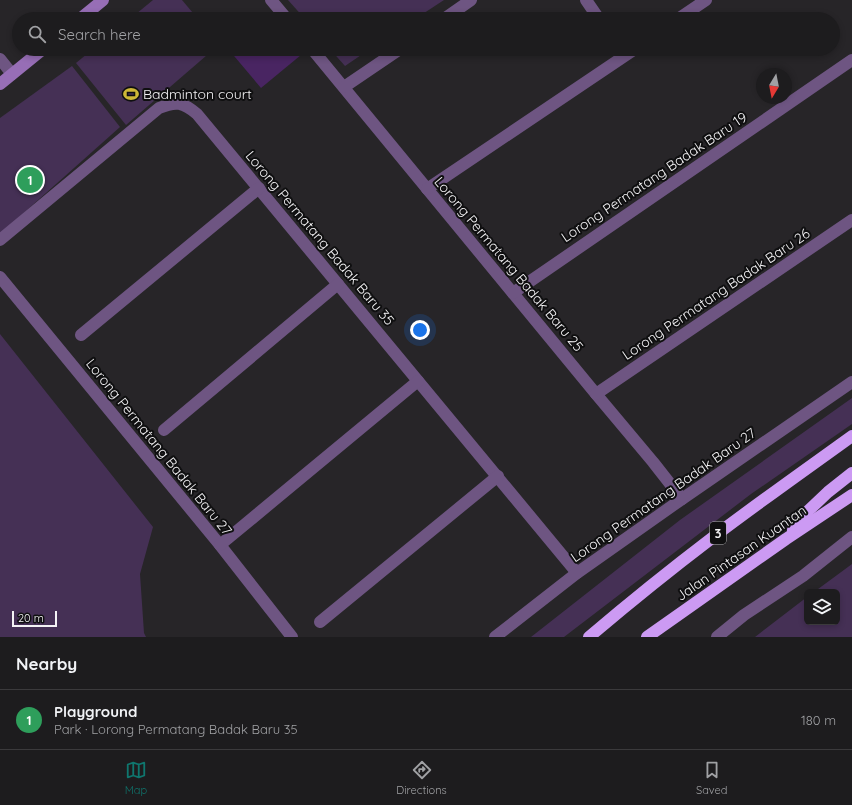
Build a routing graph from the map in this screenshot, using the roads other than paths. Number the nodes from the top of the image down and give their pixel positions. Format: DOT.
graph roads {
  1 [pos="103,0"];
  2 [pos="271,0"];
  3 [pos="471,0"];
  4 [pos="586,0"];
  5 [pos="706,0"];
  6 [pos="88,12"];
  7 [pos="281,12"];
  8 [pos="454,12"];
  9 [pos="594,12"];
  10 [pos="688,12"];
  11 [pos="34,56"];
  12 [pos="318,56"];
  13 [pos="390,56"];
  14 [pos="618,56"];
  15 [pos="0,59"];
  16 [pos="852,60"];
  17 [pos="12,74"];
  18 [pos="0,84"];
  19 [pos="344,87"];
  20 [pos="259,188"];
  21 [pos="427,189"];
  22 [pos="852,220"];
  23 [pos="0,240"];
  24 [pos="0,277"];
  25 [pos="338,284"];
  26 [pos="513,293"];
  27 [pos="81,335"];
  28 [pos="418,381"];
  29 [pos="852,382"];
  30 [pos="596,394"];
  31 [pos="164,430"];
  32 [pos="852,436"];
  33 [pos="852,473"];
  34 [pos="498,476"];
  35 [pos="852,495"];
  36 [pos="682,499"];
  37 [pos="852,537"];
  38 [pos="786,539"];
  39 [pos="220,545"];
  40 [pos="577,573"];
  41 [pos="320,622"];
  42 [pos="292,637"];
  43 [pos="495,637"];
  44 [pos="589,637"];
  45 [pos="647,637"];
  46 [pos="716,637"];
  1 -- 6 [label="street"];
  2 -- 7 [label="street"];
  3 -- 8 [label="street"];
  4 -- 9 [label="street"];
  5 -- 10 [label="street"];
  11 -- 17 [label="street"];
  12 -- 19 [label="street, Lorong Permatang Badak Baru 25"];
  13 -- 19 [label="street"];
  14 -- 21 [label="street"];
  15 -- 17 [label="street"];
  16 -- 26 [label="street, Lorong Permatang Badak Baru 19"];
  17 -- 18 [label="street"];
  19 -- 21 [label="street, Lorong Permatang Badak Baru 25"];
  20 -- 23 [label="street, Lorong Permatang Badak Baru 35"];
  20 -- 25 [label="street, Lorong Permatang Badak Baru 35"];
  20 -- 27 [label="street"];
  21 -- 26 [label="street, Lorong Permatang Badak Baru 25"];
  22 -- 30 [label="street, Lorong Permatang Badak Baru 26"];
  24 -- 39 [label="street, Lorong Permatang Badak Baru 27"];
  25 -- 28 [label="street, Lorong Permatang Badak Baru 35"];
  25 -- 31 [label="street"];
  26 -- 30 [label="street, Lorong Permatang Badak Baru 25"];
  28 -- 34 [label="street, Lorong Permatang Badak Baru 35"];
  28 -- 39 [label="street"];
  29 -- 36 [label="street, Lorong Permatang Badak Baru 27"];
  30 -- 36 [label="street, Lorong Permatang Badak Baru 25"];
  32 -- 44 [label="highway, Jalan Pintasan Kuantan / 3"];
  33 -- 38 [label="highway"];
  34 -- 40 [label="street, Lorong Permatang Badak Baru 35"];
  34 -- 41 [label="street"];
  35 -- 38 [label="highway, Jalan Pintasan Kuantan"];
  36 -- 40 [label="street, Lorong Permatang Badak Baru 27"];
  37 -- 46 [label="street"];
  38 -- 45 [label="highway, Jalan Pintasan Kuantan"];
  39 -- 42 [label="street, Lorong Permatang Badak Baru 27"];
  40 -- 43 [label="street, Lorong Permatang Badak Baru 27"];
}
